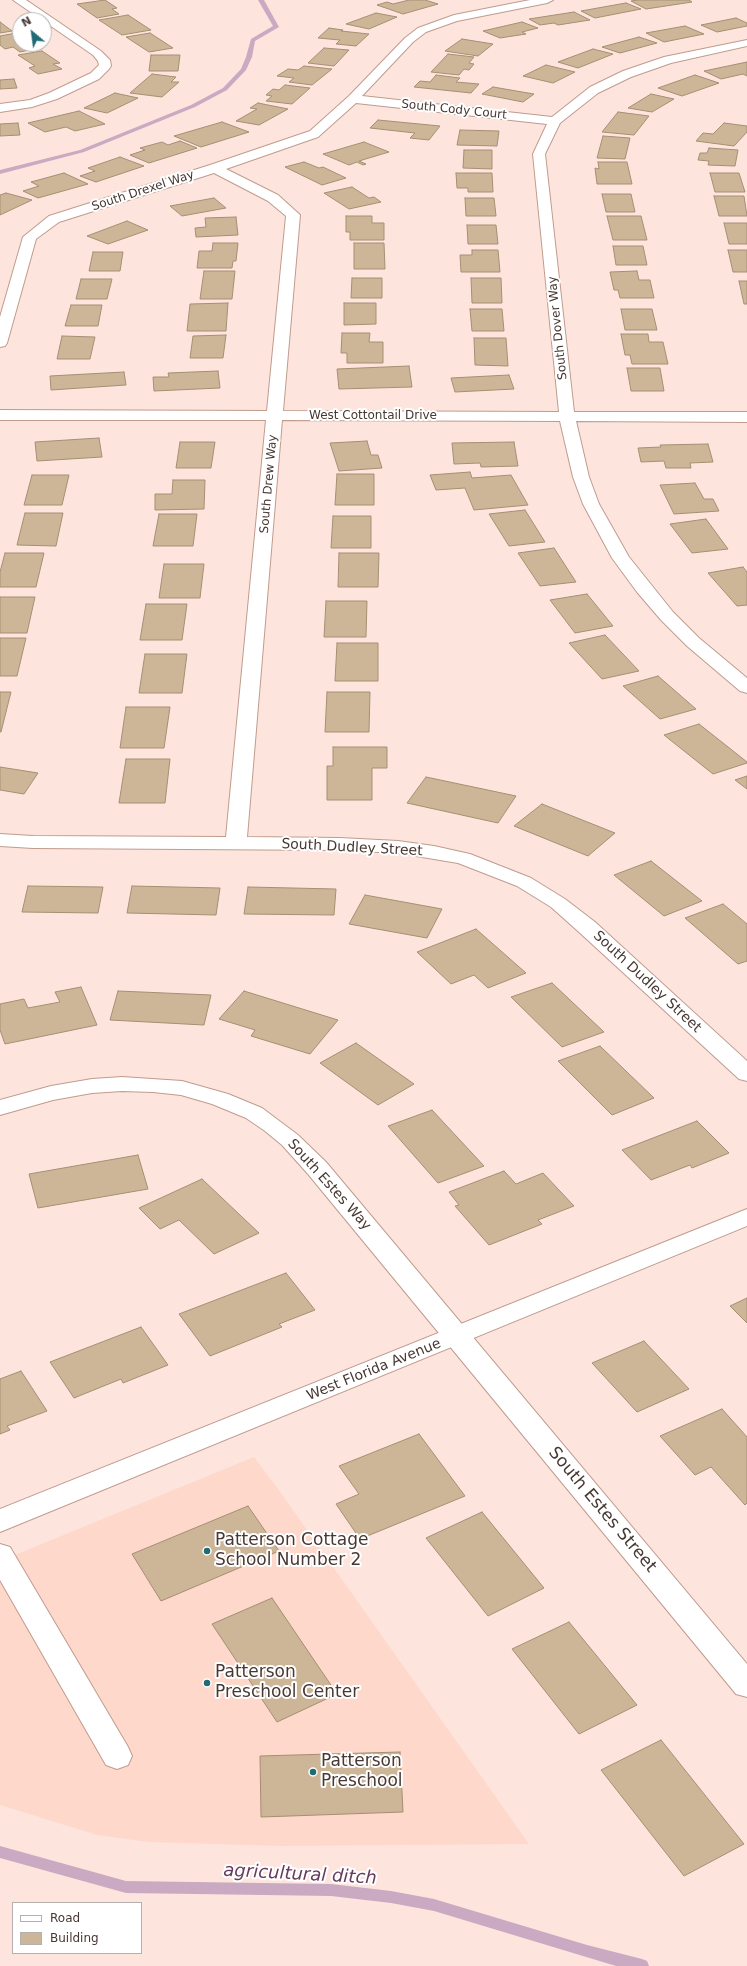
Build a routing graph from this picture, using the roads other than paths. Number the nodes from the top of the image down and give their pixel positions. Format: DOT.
graph roads {
  1 [pos="20,0"];
  2 [pos="547,0"];
  3 [pos="747,43"];
  4 [pos="353,99"];
  5 [pos="0,108"];
  6 [pos="555,121"];
  7 [pos="215,168"];
  8 [pos="0,343"];
  9 [pos="0,415"];
  10 [pos="275,416"];
  11 [pos="567,417"];
  12 [pos="747,417"];
  13 [pos="747,687"];
  14 [pos="0,840"];
  15 [pos="236,844"];
  16 [pos="747,1074"];
  17 [pos="0,1108"];
  18 [pos="747,1217"];
  19 [pos="458,1336"];
  20 [pos="0,1521"];
  21 [pos="0,1555"];
  22 [pos="747,1684"];
  23 [pos="117,1756"];
  1 -- 5 [label="street"];
  2 -- 4 [label="street, South Drexel Way"];
  3 -- 6 [label="street, South Dover Way"];
  4 -- 6 [label="street, South Cody Court"];
  4 -- 7 [label="street, South Drexel Way"];
  6 -- 11 [label="street, South Dover Way"];
  7 -- 8 [label="street, South Drexel Way"];
  7 -- 10 [label="street, South Drew Way"];
  9 -- 10 [label="street, West Cottontail Drive"];
  10 -- 11 [label="street, West Cottontail Drive"];
  10 -- 15 [label="street, South Drew Way"];
  11 -- 12 [label="street, West Cottontail Drive"];
  11 -- 13 [label="street, South Dover Way"];
  14 -- 15 [label="street, South Dudley Street"];
  15 -- 16 [label="street, South Dudley Street"];
  17 -- 19 [label="street, South Estes Way"];
  18 -- 19 [label="street, West Florida Avenue"];
  19 -- 20 [label="street, West Florida Avenue"];
  19 -- 22 [label="street, South Estes Street"];
  21 -- 23 [label="street"];
}
